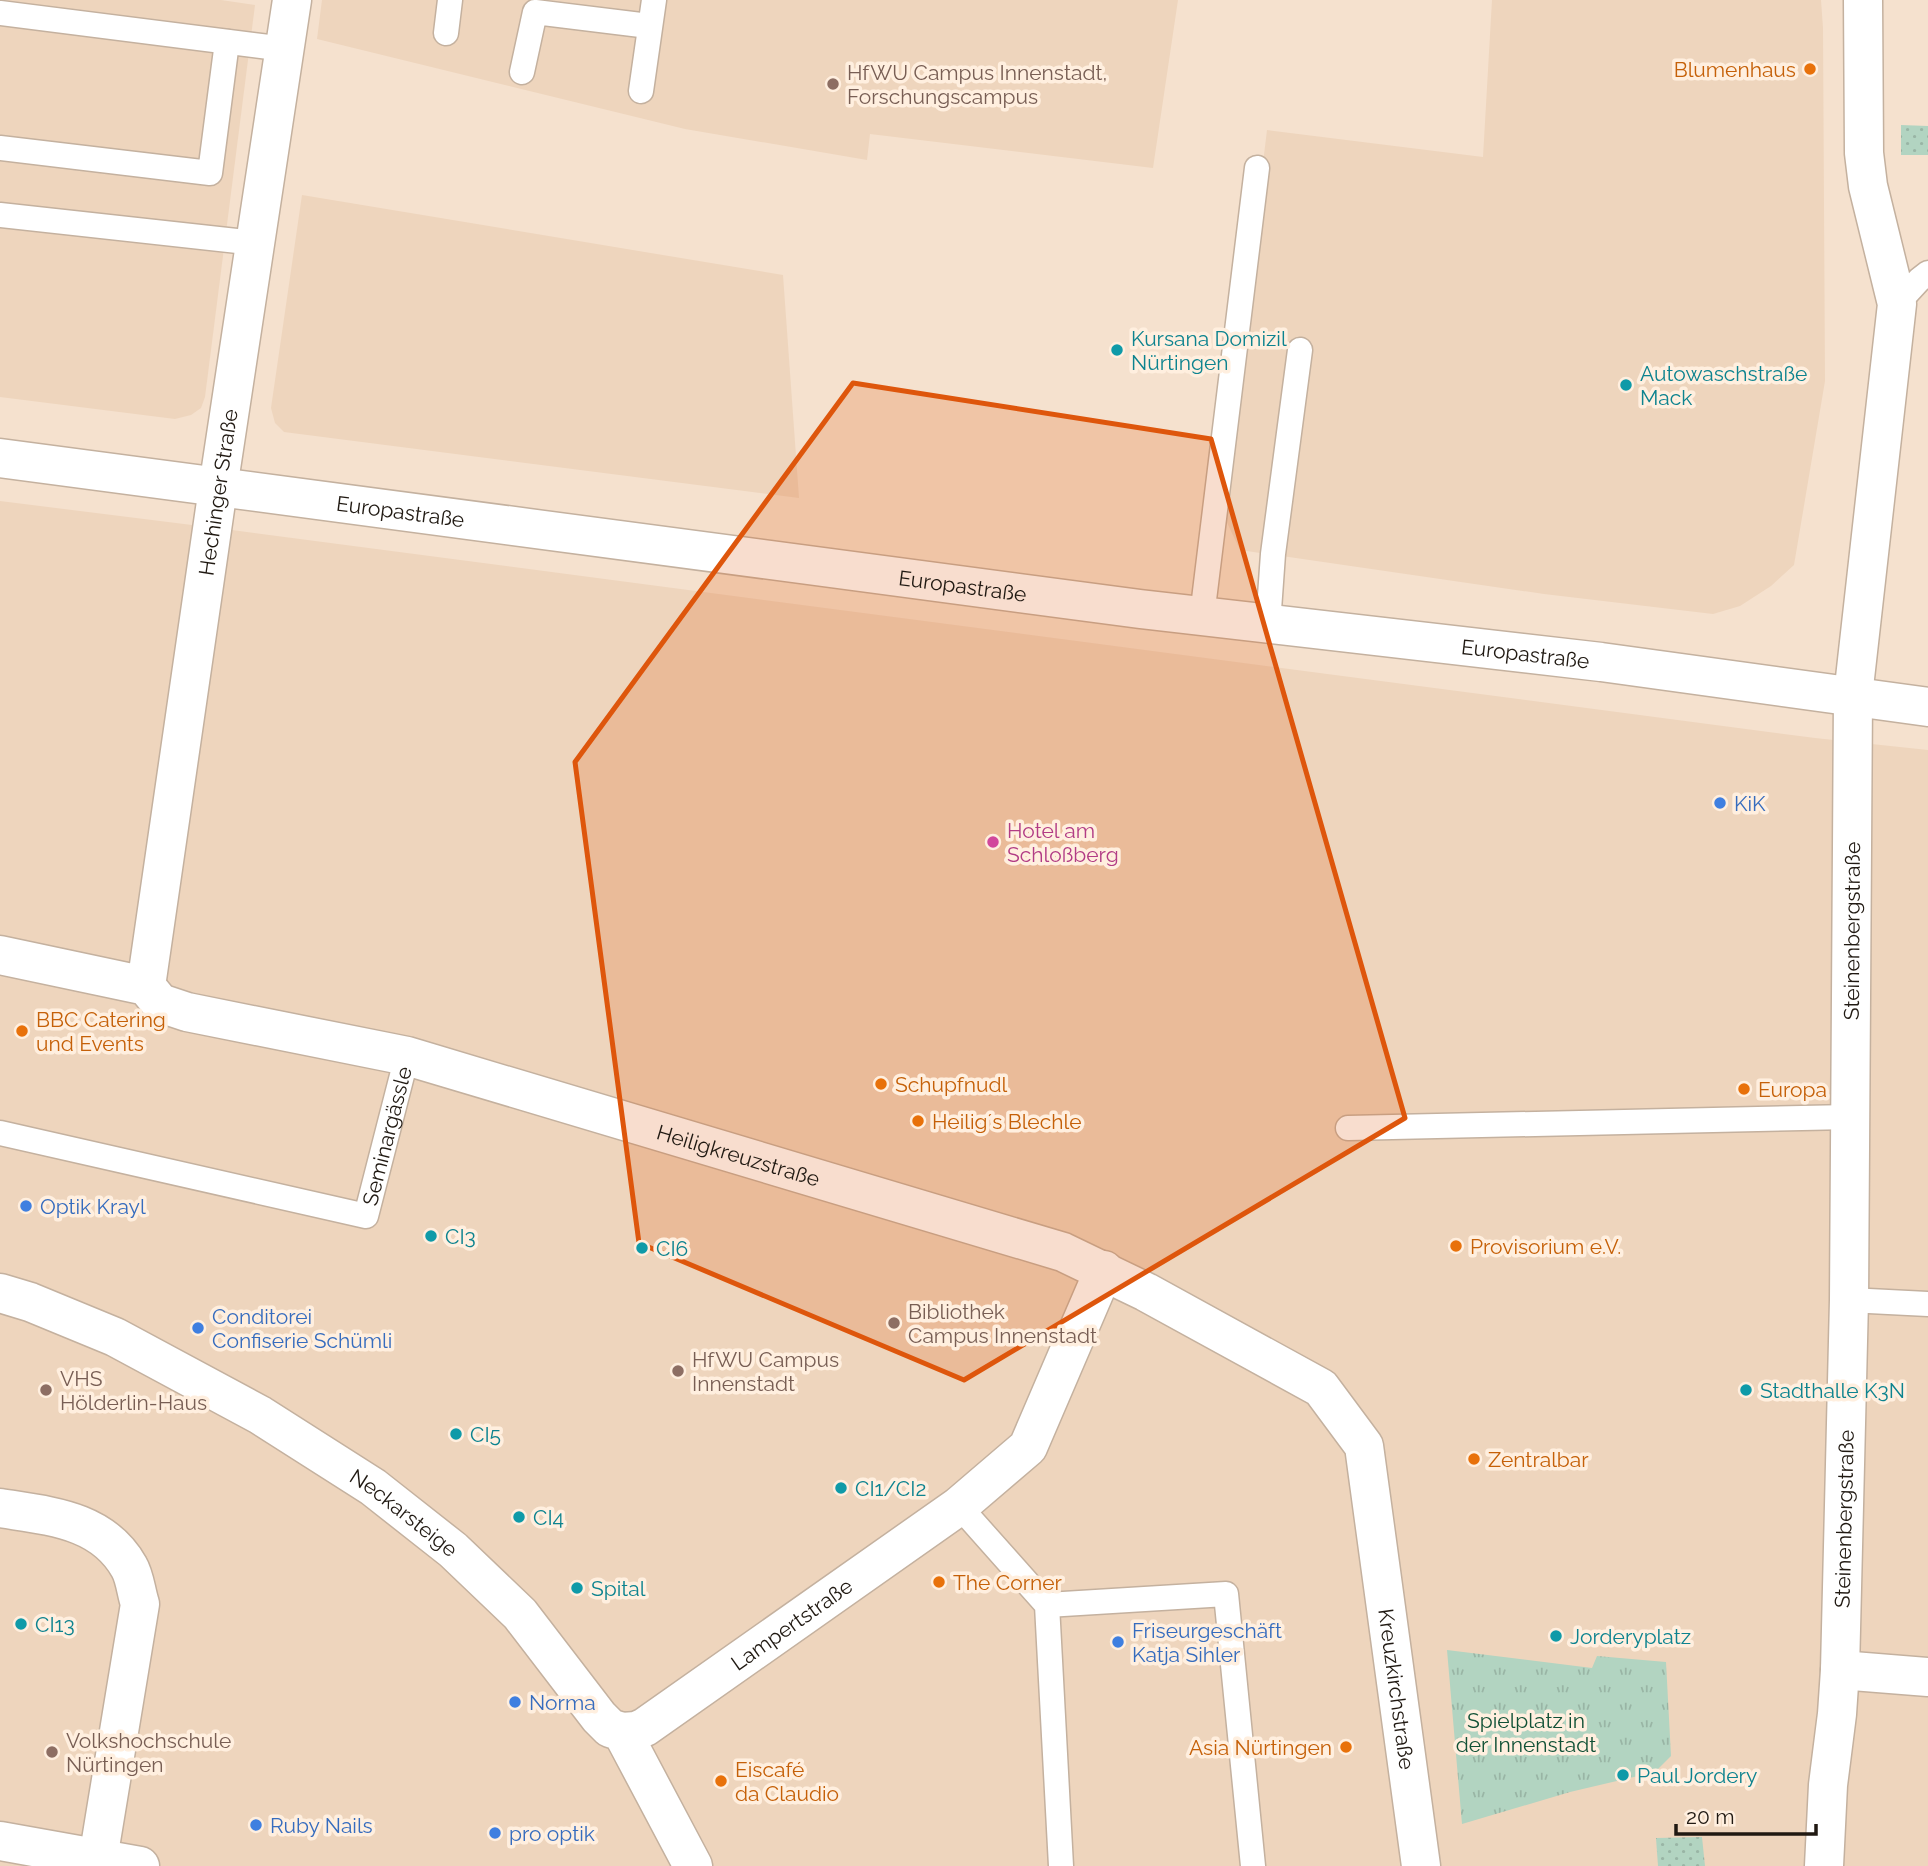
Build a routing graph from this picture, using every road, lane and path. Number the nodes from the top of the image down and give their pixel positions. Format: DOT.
graph roads {
  1 [pos="292,0"];
  2 [pos="450,0"];
  3 [pos="654,0"];
  4 [pos="1863,0"];
  5 [pos="0,13"];
  6 [pos="649,26"];
  7 [pos="446,33"];
  8 [pos="227,42"];
  9 [pos="285,49"];
  10 [pos="522,72"];
  11 [pos="641,91"];
  12 [pos="0,148"];
  13 [pos="1257,167"];
  14 [pos="0,215"];
  15 [pos="256,243"];
  16 [pos="1928,273"];
  17 [pos="1897,304"];
  18 [pos="1300,350"];
  19 [pos="0,458"];
  20 [pos="218,488"];
  21 [pos="1202,616"];
  22 [pos="1268,624"];
  23 [pos="1853,696"];
  24 [pos="1928,707"];
  25 [pos="0,955"];
  26 [pos="146,986"];
  27 [pos="407,1056"];
  28 [pos="1850,1117"];
  29 [pos="1348,1128"];
  30 [pos="0,1133"];
  31 [pos="1104,1270"];
  32 [pos="0,1293"];
  33 [pos="1849,1300"];
  34 [pos="1928,1304"];
  35 [pos="959,1506"];
  36 [pos="0,1508"];
  37 [pos="1374,1513"];
  38 [pos="1046,1605"];
  39 [pos="1840,1670"];
  40 [pos="1928,1677"];
  41 [pos="622,1732"];
  42 [pos="0,1841"];
  43 [pos="98,1859"];
  44 [pos="140,1866"];
  45 [pos="693,1866"];
  46 [pos="1061,1866"];
  47 [pos="1253,1866"];
  48 [pos="1421,1866"];
  49 [pos="1824,1866"];
  1 -- 9 [label="street, Hechinger Straße"];
  2 -- 7 [label="lane"];
  3 -- 6 [label="lane"];
  4 -- 17 [label="street, Steinenbergstraße"];
  5 -- 8 [label="lane"];
  6 -- 10 [label="lane"];
  6 -- 11 [label="lane"];
  8 -- 9 [label="lane"];
  8 -- 12 [label="lane"];
  9 -- 15 [label="street, Hechinger Straße"];
  13 -- 21 [label="lane"];
  14 -- 15 [label="lane"];
  15 -- 20 [label="street, Hechinger Straße"];
  16 -- 17 [label="lane"];
  17 -- 23 [label="street, Steinenbergstraße"];
  18 -- 22 [label="lane"];
  19 -- 20 [label="street, Europastraße"];
  20 -- 21 [label="street, Europastraße"];
  20 -- 26 [label="street, Hechinger Straße"];
  21 -- 22 [label="street, Europastraße"];
  22 -- 23 [label="street, Europastraße"];
  23 -- 24 [label="street, Europastraße"];
  23 -- 28 [label="street, Steinenbergstraße"];
  25 -- 26 [label="street, Heiligkreuzstraße"];
  26 -- 27 [label="street, Heiligkreuzstraße"];
  27 -- 30 [label="lane, Seminargässle"];
  27 -- 31 [label="street, Heiligkreuzstraße"];
  28 -- 29 [label="lane"];
  28 -- 33 [label="street, Steinenbergstraße"];
  31 -- 35 [label="street, Lampertstraße"];
  31 -- 37 [label="street, Heiligkreuzstraße"];
  32 -- 41 [label="street, Neckarsteige"];
  33 -- 34 [label="lane"];
  33 -- 39 [label="street, Steinenbergstraße"];
  35 -- 38 [label="lane"];
  35 -- 41 [label="street, Lampertstraße"];
  36 -- 43 [label="street"];
  37 -- 48 [label="street, Kreuzkirchstraße"];
  38 -- 46 [label="lane"];
  38 -- 47 [label="lane"];
  39 -- 40 [label="street"];
  39 -- 49 [label="street, Steinenbergstraße"];
  41 -- 45 [label="street, Neckarsteige"];
  42 -- 43 [label="street"];
  43 -- 44 [label="street"];
}
